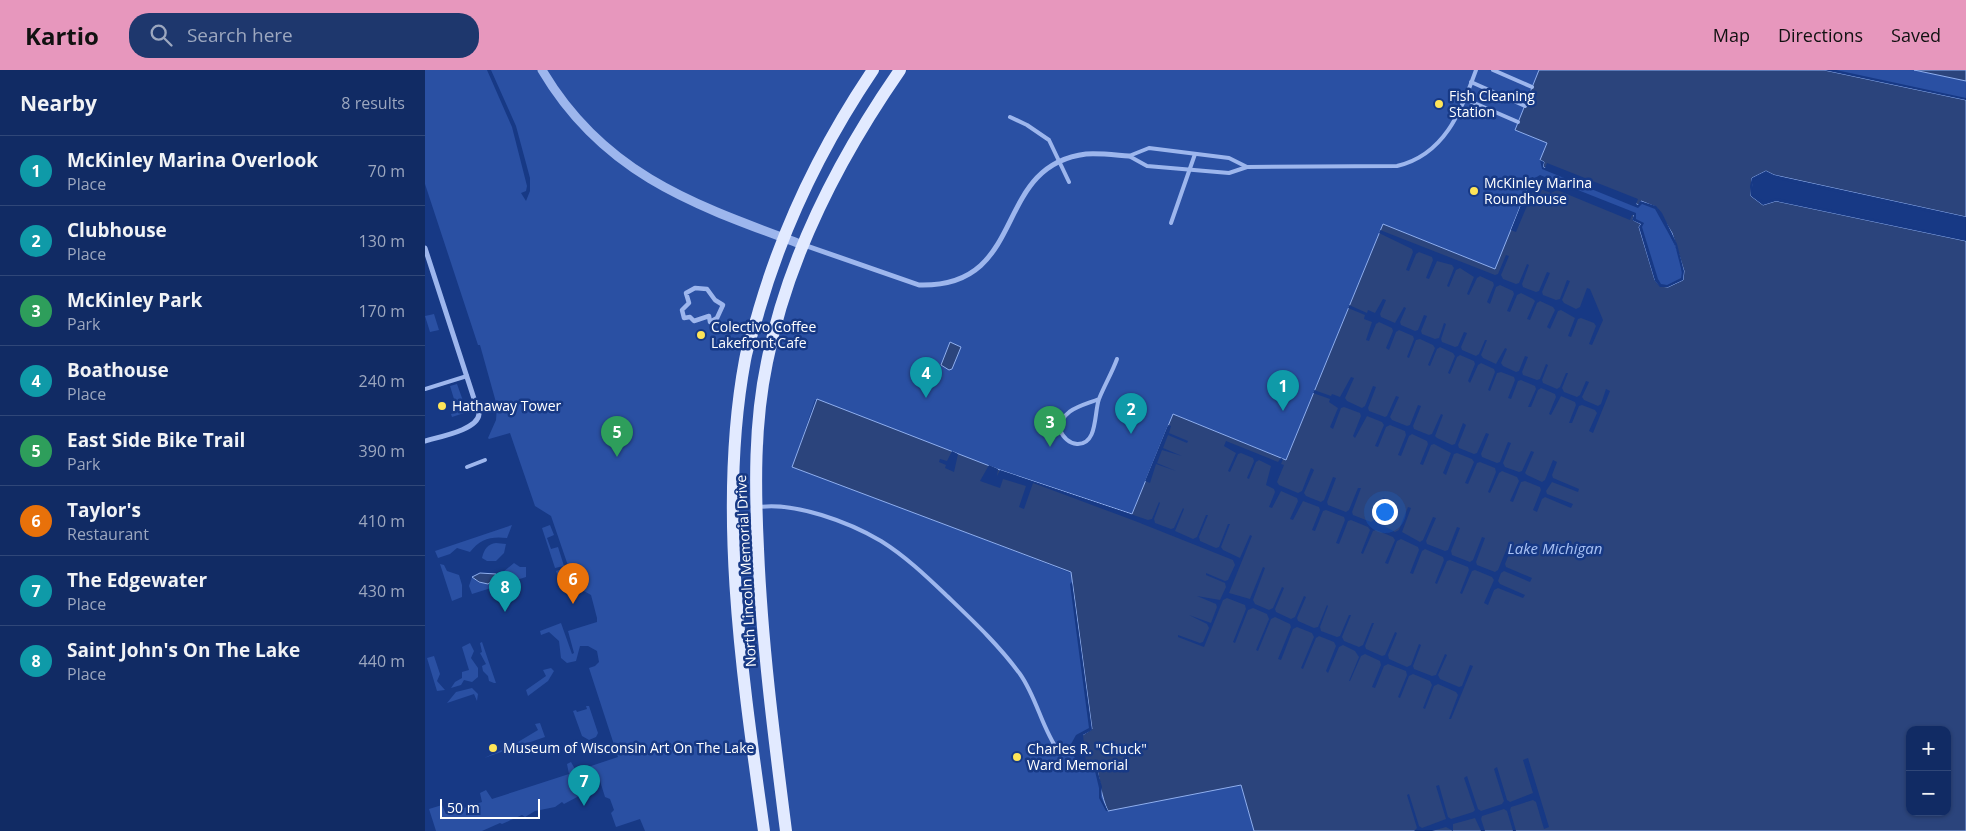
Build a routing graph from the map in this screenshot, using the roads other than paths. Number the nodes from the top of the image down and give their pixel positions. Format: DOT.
graph roads {
  1 [pos="542,70"];
  2 [pos="873,70"];
  3 [pos="900,70"];
  4 [pos="1475,70"];
  5 [pos="1493,70"];
  6 [pos="1471,82"];
  7 [pos="1533,87"];
  8 [pos="1465,99"];
  9 [pos="1525,106"];
  10 [pos="1010,117"];
  11 [pos="1518,122"];
  12 [pos="1195,154"];
  13 [pos="1129,156"];
  14 [pos="1059,163"];
  15 [pos="1247,167"];
  16 [pos="1189,169"];
  17 [pos="1069,182"];
  18 [pos="1171,223"];
  19 [pos="782,237"];
  20 [pos="803,244"];
  21 [pos="425,248"];
  22 [pos="686,293"];
  23 [pos="1117,360"];
  24 [pos="467,376"];
  25 [pos="425,389"];
  26 [pos="1099,399"];
  27 [pos="425,441"];
  28 [pos="485,460"];
  29 [pos="467,467"];
  30 [pos="756,508"];
  31 [pos="1059,752"];
  32 [pos="764,831"];
  33 [pos="786,831"];
  1 -- 19 [label="street"];
  2 -- 19 [label="main road, North Lincoln Memorial Drive"];
  3 -- 20 [label="main road, North Lincoln Memorial Drive"];
  4 -- 6 [label="lane"];
  5 -- 7 [label="lane"];
  6 -- 8 [label="lane"];
  6 -- 9 [label="lane"];
  8 -- 11 [label="lane"];
  8 -- 15 [label="lane"];
  10 -- 14 [label="lane"];
  12 -- 13 [label="lane"];
  12 -- 15 [label="lane"];
  12 -- 16 [label="lane"];
  13 -- 14 [label="street"];
  13 -- 16 [label="lane"];
  14 -- 17 [label="lane"];
  14 -- 20 [label="street"];
  15 -- 16 [label="lane"];
  16 -- 18 [label="lane"];
  19 -- 20 [label="street"];
  19 -- 32 [label="main road, North Lincoln Memorial Drive"];
  20 -- 30 [label="main road, North Lincoln Memorial Drive"];
  21 -- 24 [label="street"];
  22 -- 22 [label="street"];
  23 -- 26 [label="lane"];
  24 -- 25 [label="lane"];
  24 -- 27 [label="street"];
  26 -- 26 [label="lane"];
  28 -- 29 [label="lane"];
  30 -- 31 [label="lane"];
  30 -- 33 [label="main road, North Lincoln Memorial Drive"];
}
